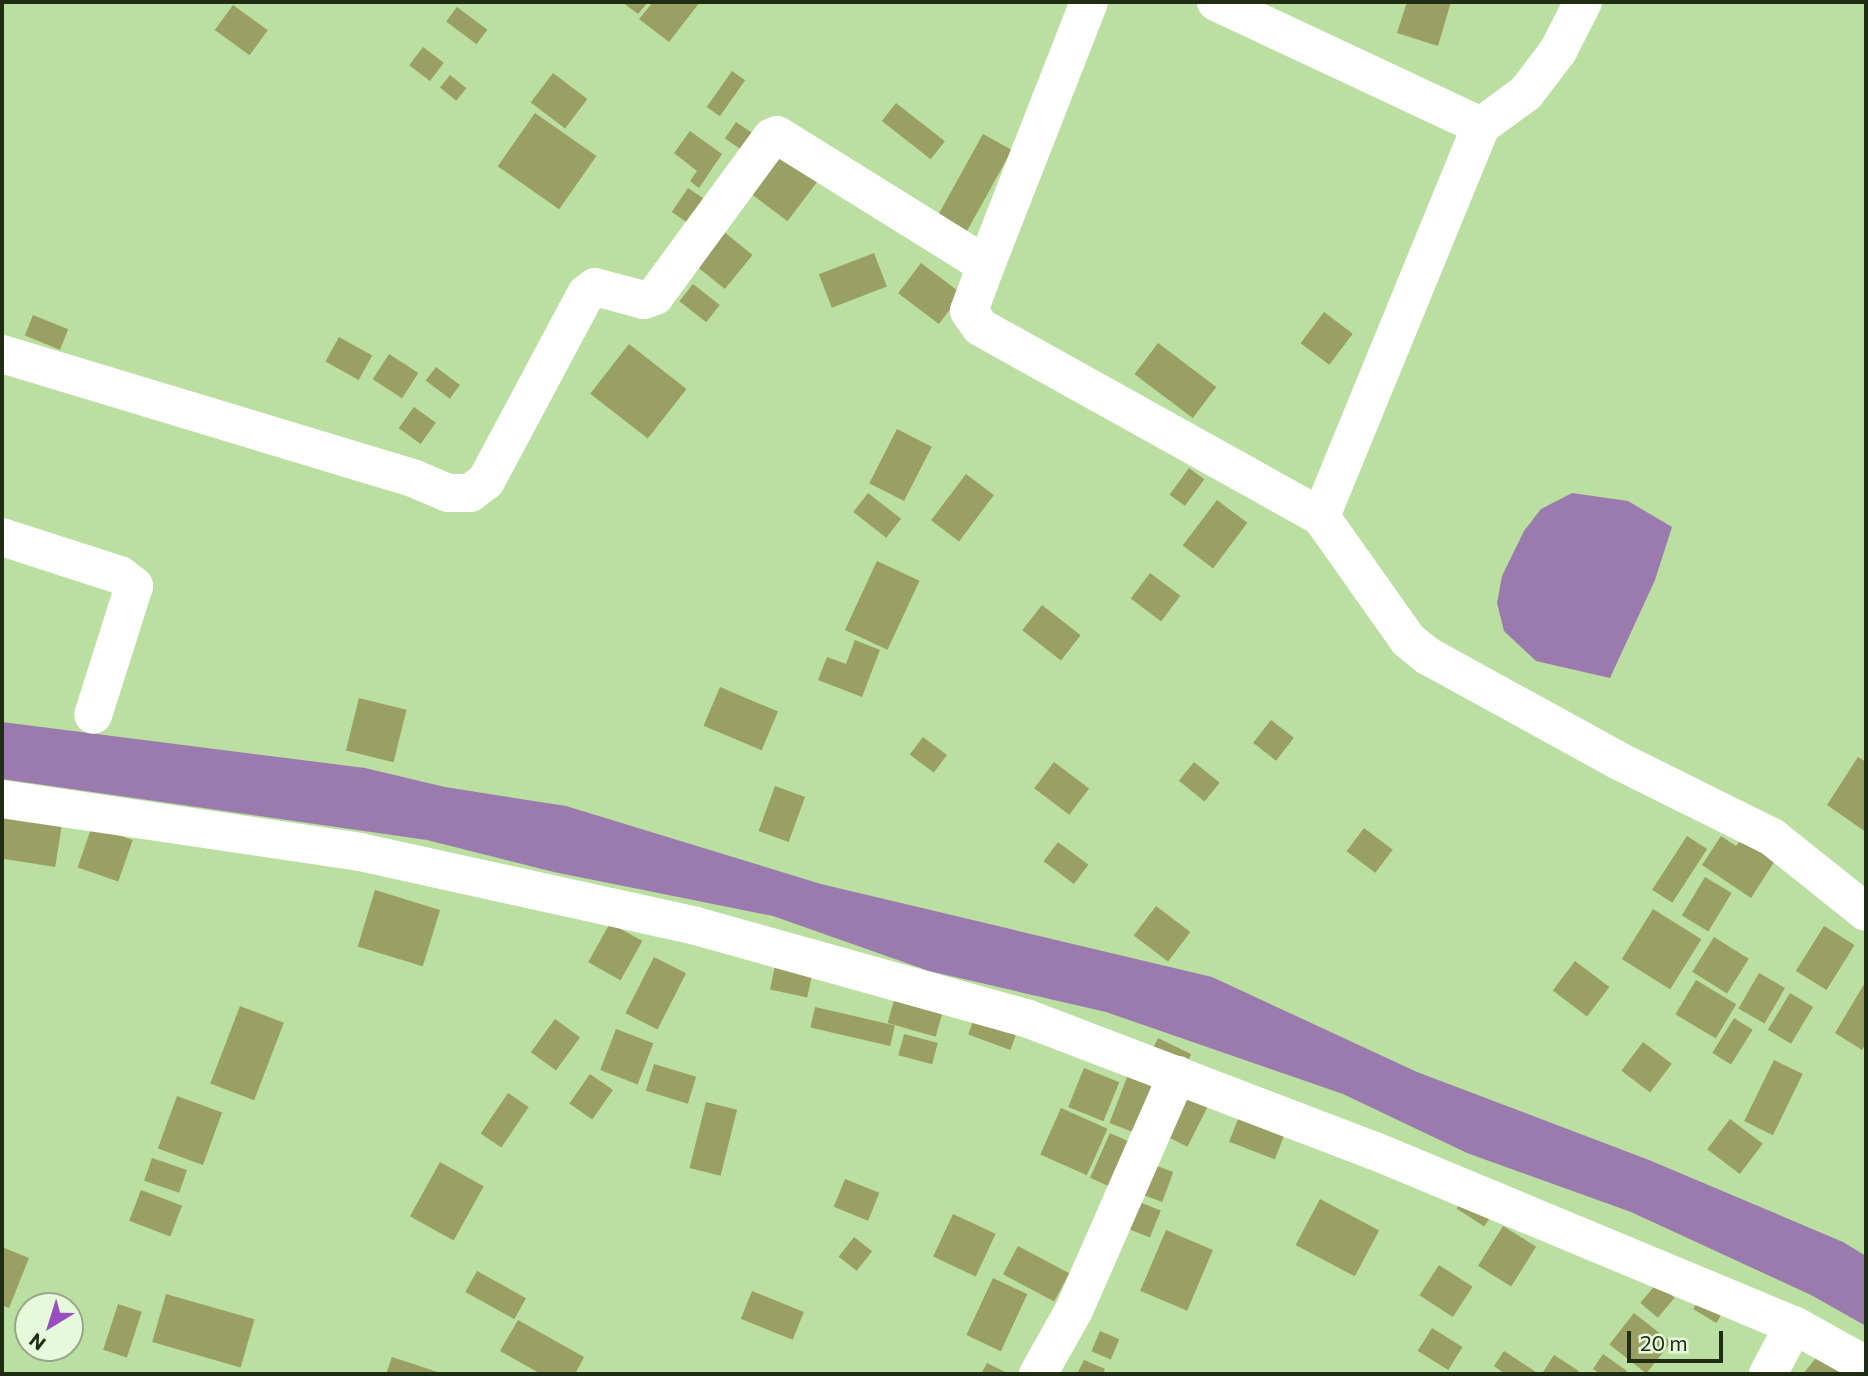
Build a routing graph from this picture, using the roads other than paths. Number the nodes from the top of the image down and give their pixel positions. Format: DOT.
graph roads {
  1 [pos="1089,2"];
  2 [pos="1216,2"];
  3 [pos="1583,2"];
  4 [pos="1481,127"];
  5 [pos="986,265"];
  6 [pos="2,354"];
  7 [pos="1321,517"];
  8 [pos="2,537"];
  9 [pos="93,715"];
  10 [pos="2,799"];
  11 [pos="1866,912"];
  12 [pos="1177,1075"];
  13 [pos="1794,1325"];
  14 [pos="1866,1365"];
  15 [pos="1038,1374"];
  16 [pos="1768,1374"];
  1 -- 5 [label="street"];
  2 -- 4 [label="street"];
  3 -- 4 [label="street"];
  4 -- 7 [label="street"];
  5 -- 6 [label="street"];
  5 -- 7 [label="street"];
  7 -- 11 [label="street"];
  8 -- 9 [label="street"];
  10 -- 12 [label="street"];
  12 -- 13 [label="street"];
  12 -- 15 [label="street"];
  13 -- 14 [label="street"];
  13 -- 16 [label="street"];
}
